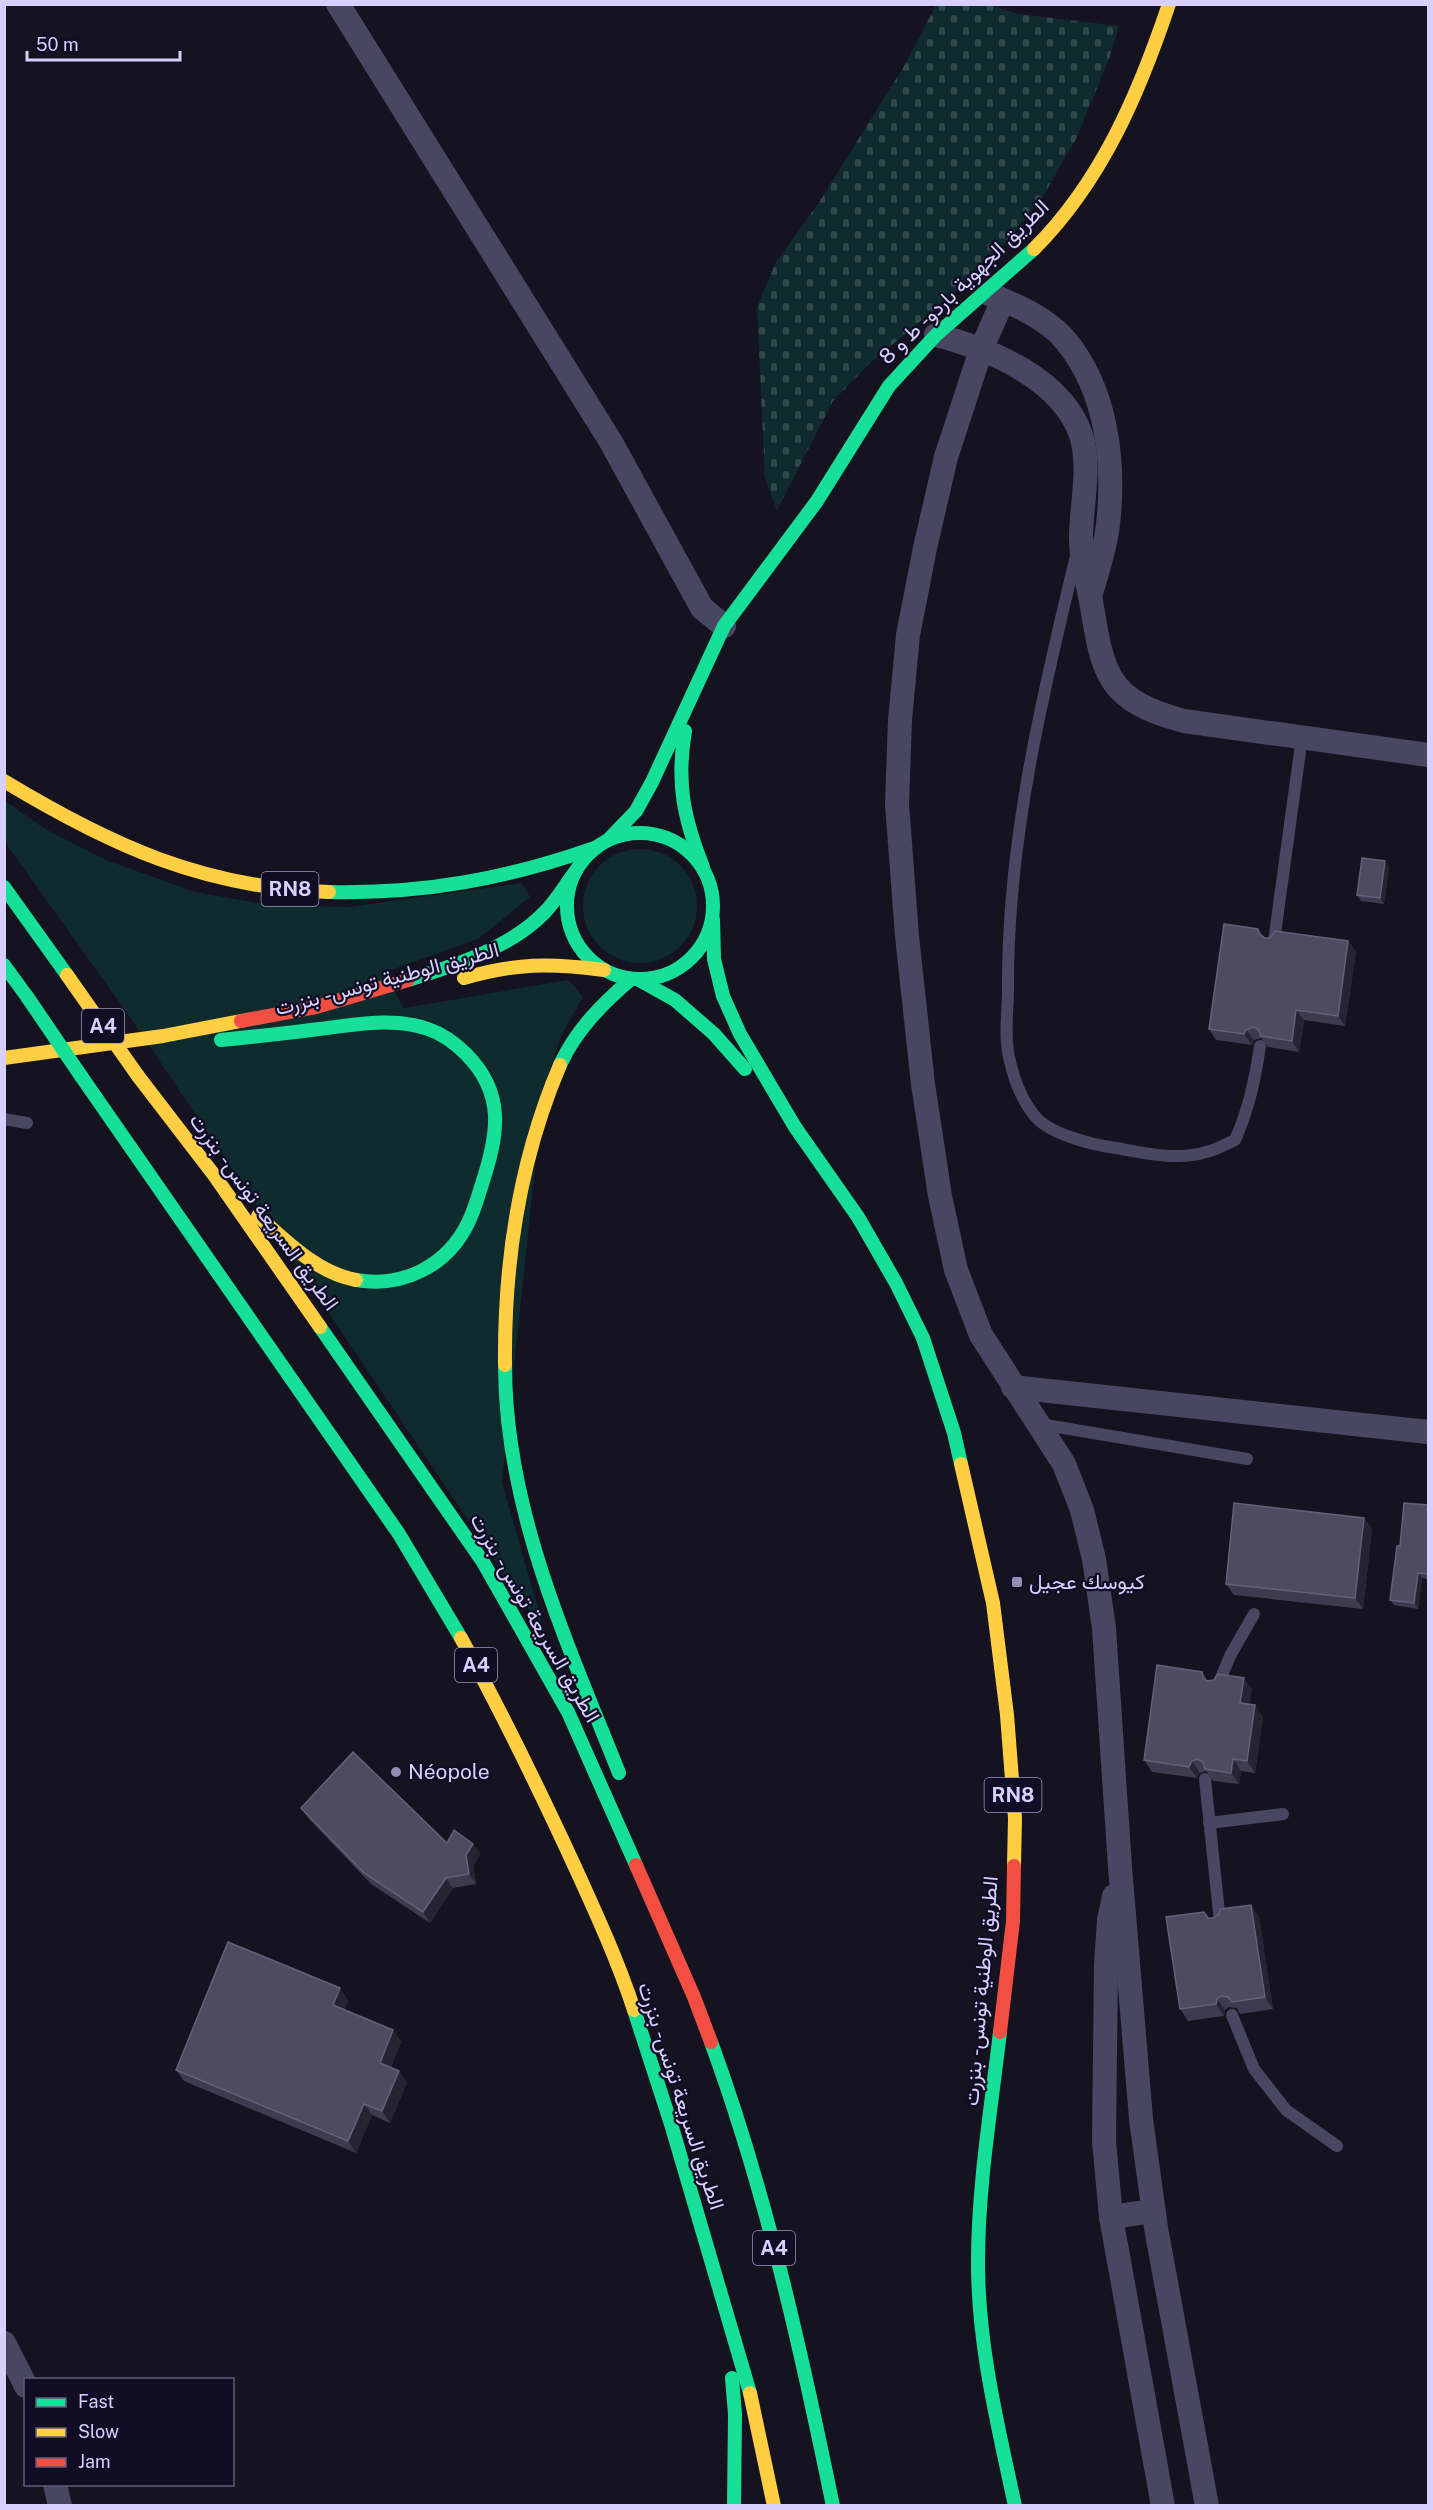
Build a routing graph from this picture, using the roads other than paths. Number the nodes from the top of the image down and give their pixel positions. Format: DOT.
graph roads {
  1 [pos="338,4"];
  2 [pos="1169,4"];
  3 [pos="995,296"];
  4 [pos="936,335"];
  5 [pos="981,350"];
  6 [pos="1081,537"];
  7 [pos="1090,595"];
  8 [pos="724,626"];
  9 [pos="691,700"];
  10 [pos="1302,737"];
  11 [pos="1428,755"];
  12 [pos="4,781"];
  13 [pos="609,839"];
  14 [pos="594,848"];
  15 [pos="703,867"];
  16 [pos="575,872"];
  17 [pos="4,887"];
  18 [pos="713,919"];
  19 [pos="1274,941"];
  20 [pos="4,965"];
  21 [pos="604,970"];
  22 [pos="635,979"];
  23 [pos="455,981"];
  24 [pos="421,991"];
  25 [pos="399,997"];
  26 [pos="354,1011"];
  27 [pos="1260,1046"];
  28 [pos="136,1055"];
  29 [pos="4,1058"];
  30 [pos="114,1058"];
  31 [pos="91,1061"];
  32 [pos="58,1066"];
  33 [pos="4,1119"];
  34 [pos="27,1123"];
  35 [pos="795,1127"];
  36 [pos="214,1175"];
  37 [pos="1013,1387"];
  38 [pos="1038,1424"];
  39 [pos="1428,1432"];
  40 [pos="1247,1459"];
  41 [pos="1254,1614"];
  42 [pos="1218,1685"];
  43 [pos="1205,1779"];
  44 [pos="622,1782"];
  45 [pos="1283,1814"];
  46 [pos="1209,1823"];
  47 [pos="652,1867"];
  48 [pos="1120,1867"];
  49 [pos="1220,1922"];
  50 [pos="694,1997"];
  51 [pos="1232,2015"];
  52 [pos="1337,2146"];
  53 [pos="1153,2211"];
  54 [pos="1111,2217"];
  55 [pos="729,2325"];
  56 [pos="4,2343"];
  57 [pos="24,2382"];
  58 [pos="55,2486"];
  59 [pos="60,2505"];
  60 [pos="734,2505"];
  61 [pos="774,2505"];
  62 [pos="833,2505"];
  63 [pos="1015,2505"];
  64 [pos="1163,2505"];
  65 [pos="1208,2505"];
  1 -- 8 [label="street"];
  2 -- 3 [label="main road, الطريق الجهوية باردو - ط و 8"];
  3 -- 4 [label="main road, الطريق الجهوية باردو - ط و 8"];
  3 -- 5 [label="street"];
  3 -- 7 [label="street"];
  4 -- 5 [label="street"];
  4 -- 8 [label="main road, الطريق الجهوية باردو - ط و 8"];
  5 -- 6 [label="street"];
  5 -- 37 [label="street"];
  6 -- 7 [label="street"];
  6 -- 27 [label="lane"];
  7 -- 10 [label="street"];
  8 -- 9 [label="main road, الطريق الجهوية باردو - ط و 8"];
  9 -- 13 [label="main road, الطريق الجهوية باردو - ط و 8"];
  9 -- 15 [label="main road, الطريق الجهوية باردو - ط و 8"];
  10 -- 11 [label="street"];
  10 -- 19 [label="lane"];
  12 -- 14 [label="main road, RN8"];
  13 -- 14 [label="main road, الطريق الوطنية تونس - بنزرت / RN8"];
  13 -- 15 [label="main road, الطريق الوطنية تونس - بنزرت / RN8"];
  14 -- 16 [label="main road, الطريق الوطنية تونس - بنزرت / RN8"];
  15 -- 18 [label="main road, الطريق الوطنية تونس - بنزرت / RN8"];
  16 -- 21 [label="main road, الطريق الوطنية تونس - بنزرت / RN8"];
  16 -- 29 [label="main road, الطريق الوطنية تونس - بنزرت / RN8"];
  17 -- 36 [label="main road, الطريق السريعة تونس - بنزرت / A4, bridge"];
  18 -- 22 [label="main road, الطريق الوطنية تونس - بنزرت / RN8"];
  18 -- 35 [label="main road, الطريق الوطنية تونس - بنزرت / RN8"];
  20 -- 55 [label="main road, الطريق السريعة تونس - بنزرت / A4, bridge"];
  21 -- 22 [label="main road, الطريق الوطنية تونس - بنزرت / RN8"];
  21 -- 23 [label="main road, الطريق الوطنية تونس - بنزرت / RN8"];
  22 -- 35 [label="main road, الطريق الوطنية تونس - بنزرت / RN8"];
  22 -- 44 [label="main road"];
  24 -- 25 [label="main road, الطريق الوطنية تونس - بنزرت"];
  26 -- 36 [label="main road, الطريق الوطنية تونس - بنزرت"];
  28 -- 30 [label="main road"];
  31 -- 32 [label="main road"];
  33 -- 34 [label="lane"];
  35 -- 63 [label="main road, الطريق الوطنية تونس - بنزرت / RN8"];
  36 -- 50 [label="main road, الطريق السريعة تونس - بنزرت / A4"];
  37 -- 38 [label="street"];
  37 -- 39 [label="street"];
  38 -- 40 [label="lane"];
  38 -- 48 [label="street"];
  41 -- 42 [label="lane"];
  43 -- 46 [label="lane"];
  45 -- 46 [label="lane"];
  46 -- 49 [label="lane"];
  47 -- 50 [label="main road"];
  48 -- 53 [label="street"];
  48 -- 54 [label="street"];
  50 -- 62 [label="main road, الطريق السريعة تونس - بنزرت / A4"];
  51 -- 52 [label="lane"];
  53 -- 54 [label="street"];
  53 -- 65 [label="street"];
  54 -- 64 [label="street"];
  55 -- 60 [label="main road"];
  55 -- 61 [label="main road, الطريق السريعة تونس - بنزرت / A4"];
  56 -- 57 [label="street"];
  58 -- 59 [label="street"];
}
